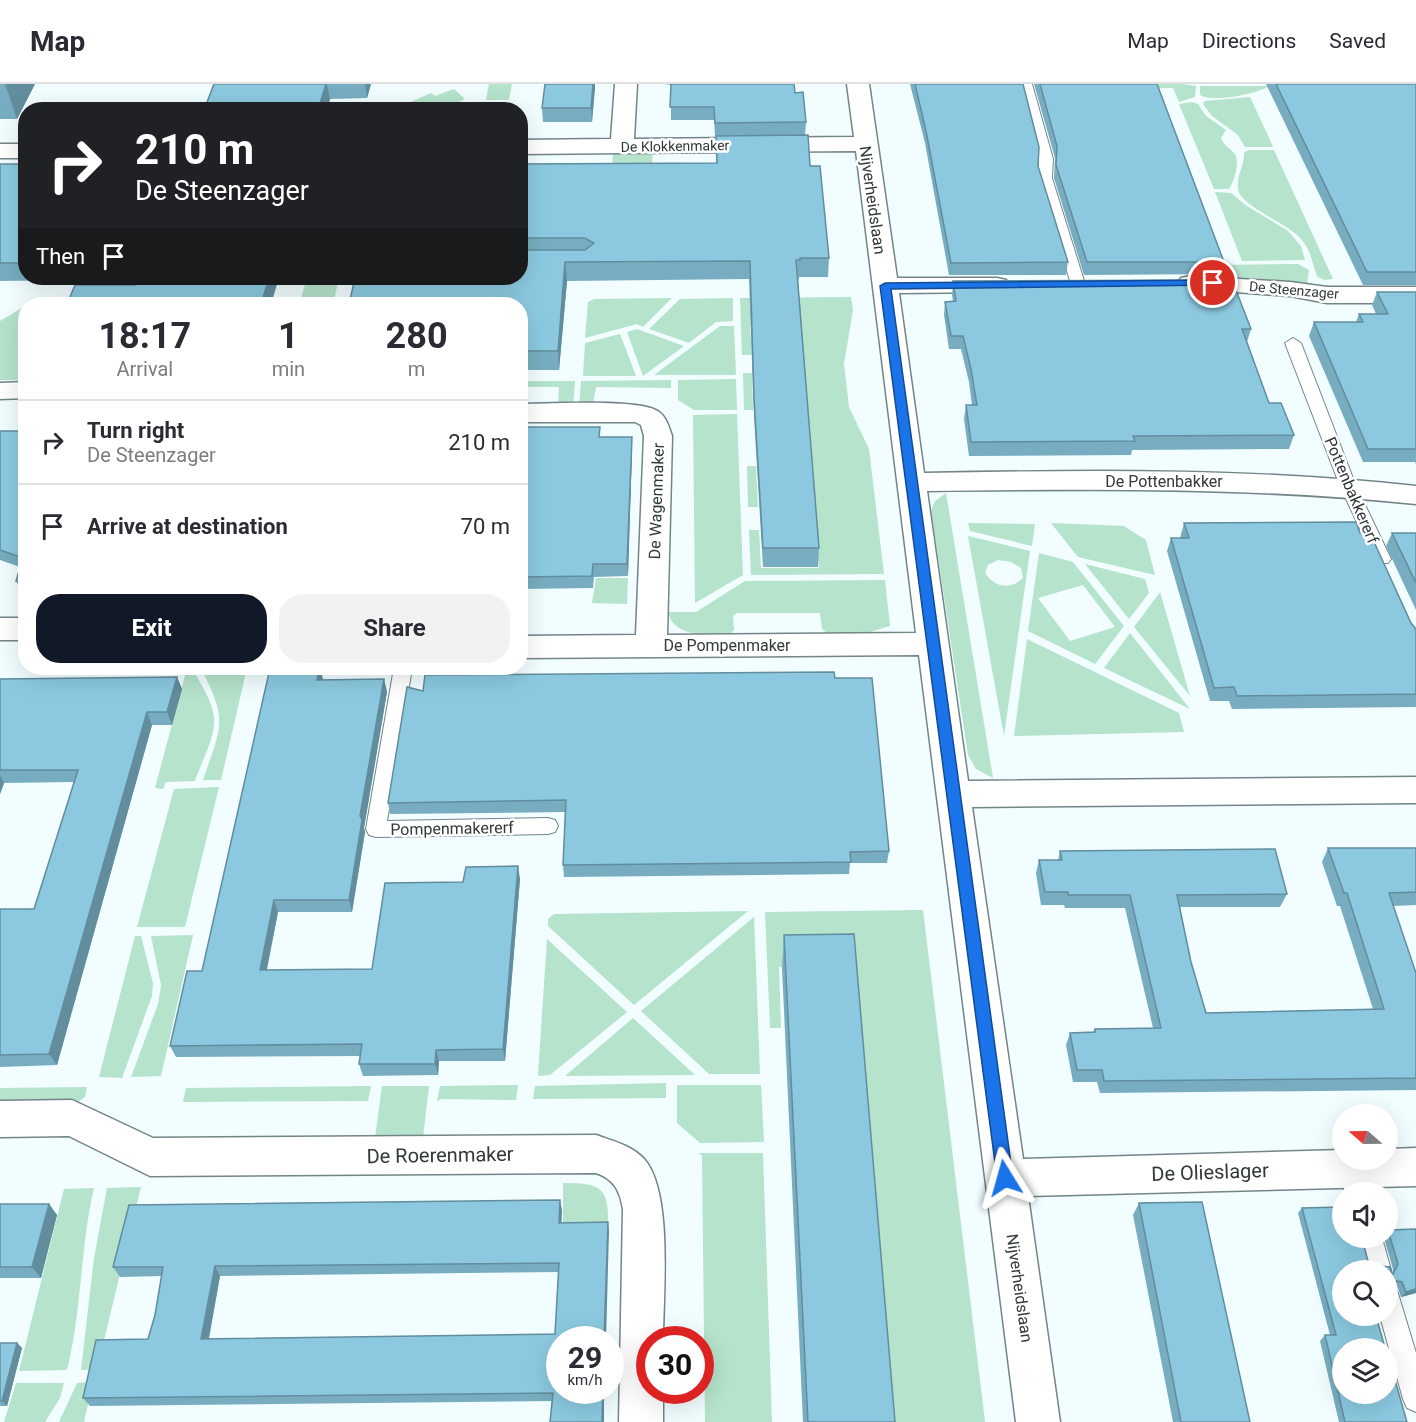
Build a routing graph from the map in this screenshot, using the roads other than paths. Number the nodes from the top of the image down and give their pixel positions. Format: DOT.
graph roads {
  1 [pos="626,84"];
  2 [pos="858,84"];
  3 [pos="1026,84"];
  4 [pos="866,144"];
  5 [pos="622,146"];
  6 [pos="528,147"];
  7 [pos="0,151"];
  8 [pos="18,151"];
  9 [pos="1078,284"];
  10 [pos="1168,284"];
  11 [pos="129,285"];
  12 [pos="1021,285"];
  13 [pos="885,286"];
  14 [pos="125,295"];
  15 [pos="1416,295"];
  16 [pos="1293,343"];
  17 [pos="18,390"];
  18 [pos="0,391"];
  19 [pos="528,413"];
  20 [pos="912,482"];
  21 [pos="1347,486"];
  22 [pos="1416,495"];
  23 [pos="1389,574"];
  24 [pos="18,628"];
  25 [pos="0,629"];
  26 [pos="934,644"];
  27 [pos="651,646"];
  28 [pos="528,648"];
  29 [pos="402,675"];
  30 [pos="1416,790"];
  31 [pos="953,794"];
  32 [pos="548,826"];
  33 [pos="0,1119"];
  34 [pos="1416,1167"];
  35 [pos="1005,1178"];
  36 [pos="1353,1180"];
  37 [pos="1396,1326"];
  38 [pos="1416,1399"];
  39 [pos="641,1422"];
  40 [pos="1038,1422"];
  1 -- 5 [label="street"];
  2 -- 4 [label="street, Nijverheidslaan"];
  3 -- 9 [label="lane"];
  4 -- 5 [label="street, De Klokkenmaker"];
  4 -- 13 [label="street, Nijverheidslaan"];
  5 -- 6 [label="street, De Klokkenmaker"];
  7 -- 8 [label="street"];
  10 -- 15 [label="street, De Steenzager"];
  11 -- 14 [label="lane"];
  12 -- 13 [label="street"];
  13 -- 20 [label="street, Nijverheidslaan"];
  16 -- 21 [label="lane, Pottenbakkererf"];
  17 -- 18 [label="street"];
  19 -- 27 [label="street, De Wagenmaker"];
  20 -- 21 [label="street, De Pottenbakker"];
  20 -- 26 [label="street, Nijverheidslaan"];
  21 -- 22 [label="street, De Pottenbakker"];
  21 -- 23 [label="lane, Pottenbakkererf"];
  24 -- 25 [label="street"];
  26 -- 27 [label="street, De Pompenmaker"];
  26 -- 31 [label="street, Nijverheidslaan"];
  27 -- 28 [label="street, De Pompenmaker"];
  29 -- 32 [label="lane, Pompenmakererf"];
  30 -- 31 [label="street"];
  31 -- 35 [label="street, Nijverheidslaan"];
  33 -- 39 [label="street, De Roerenmaker"];
  34 -- 36 [label="street, De Olieslager"];
  35 -- 36 [label="street, De Olieslager"];
  35 -- 40 [label="street, Nijverheidslaan"];
  37 -- 38 [label="lane"];
}
